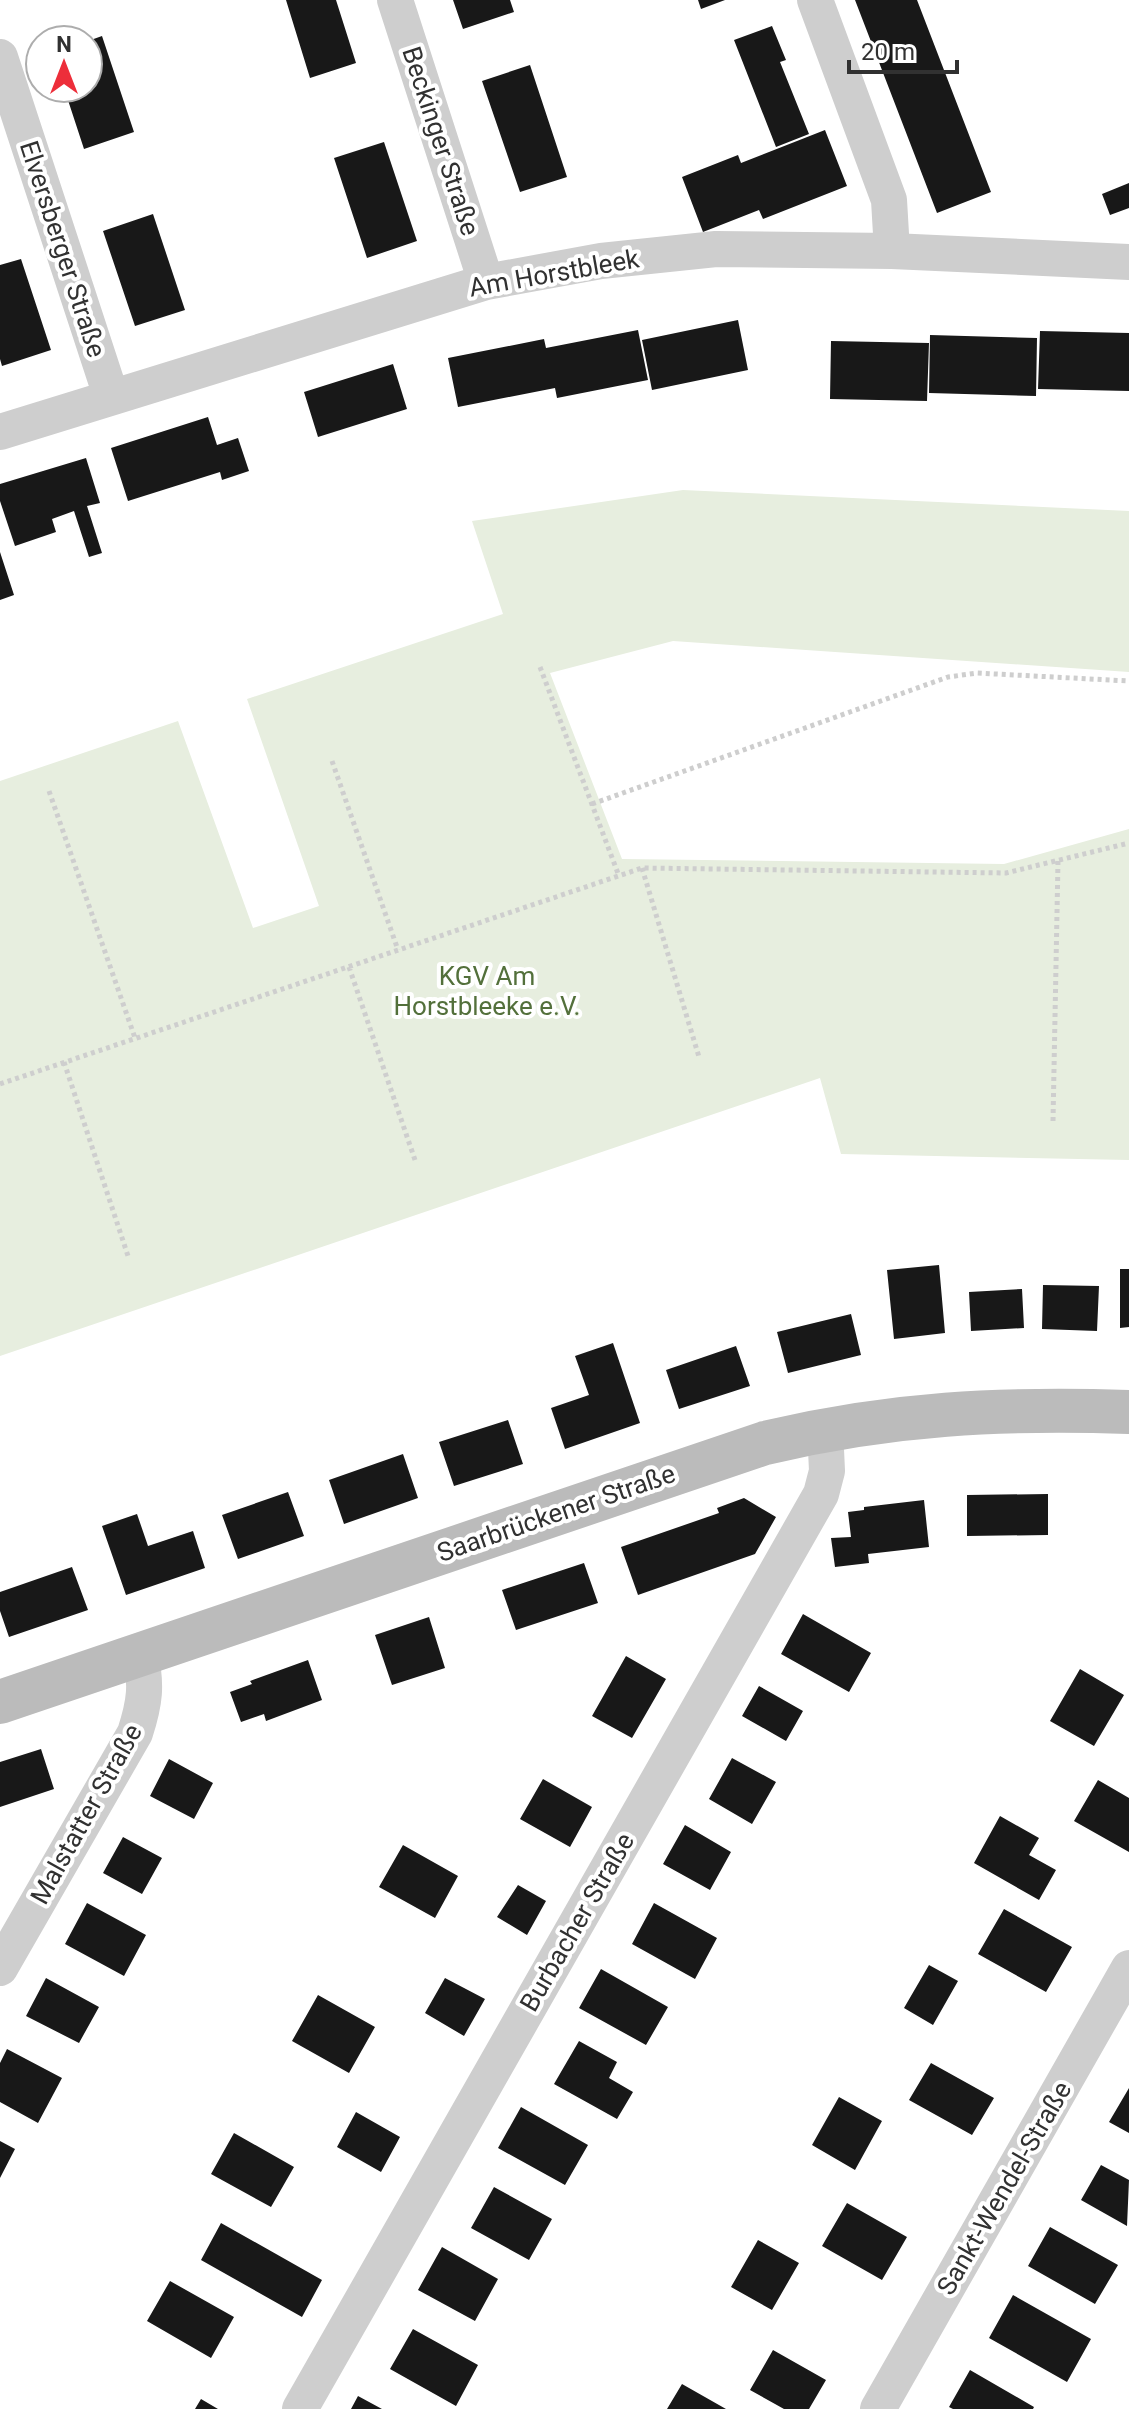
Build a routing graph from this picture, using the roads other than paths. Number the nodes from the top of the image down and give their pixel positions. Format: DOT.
graph roads {
  1 [pos="395,0"];
  2 [pos="815,0"];
  3 [pos="0,57"];
  4 [pos="892,251"];
  5 [pos="1129,262"];
  6 [pos="486,282"];
  7 [pos="111,396"];
  8 [pos="0,432"];
  9 [pos="1129,1412"];
  10 [pos="825,1428"];
  11 [pos="140,1653"];
  12 [pos="0,1702"];
  13 [pos="0,1968"];
  14 [pos="1129,1968"];
  15 [pos="300,2409"];
  16 [pos="878,2409"];
  1 -- 6 [label="street, Beckinger Straße"];
  2 -- 4 [label="street"];
  3 -- 7 [label="street, Elversberger Straße"];
  4 -- 5 [label="street, Am Horstbleek"];
  4 -- 6 [label="street, Am Horstbleek"];
  6 -- 7 [label="street, Am Horstbleek"];
  7 -- 8 [label="street, Am Horstbleek"];
  9 -- 10 [label="street, Saarbrückener Straße"];
  10 -- 11 [label="street, Saarbrückener Straße"];
  10 -- 15 [label="street, Burbacher Straße"];
  11 -- 12 [label="street, Saarbrückener Straße"];
  11 -- 13 [label="street, Malstatter Straße"];
  14 -- 16 [label="street, Sankt-Wendel-Straße"];
}
